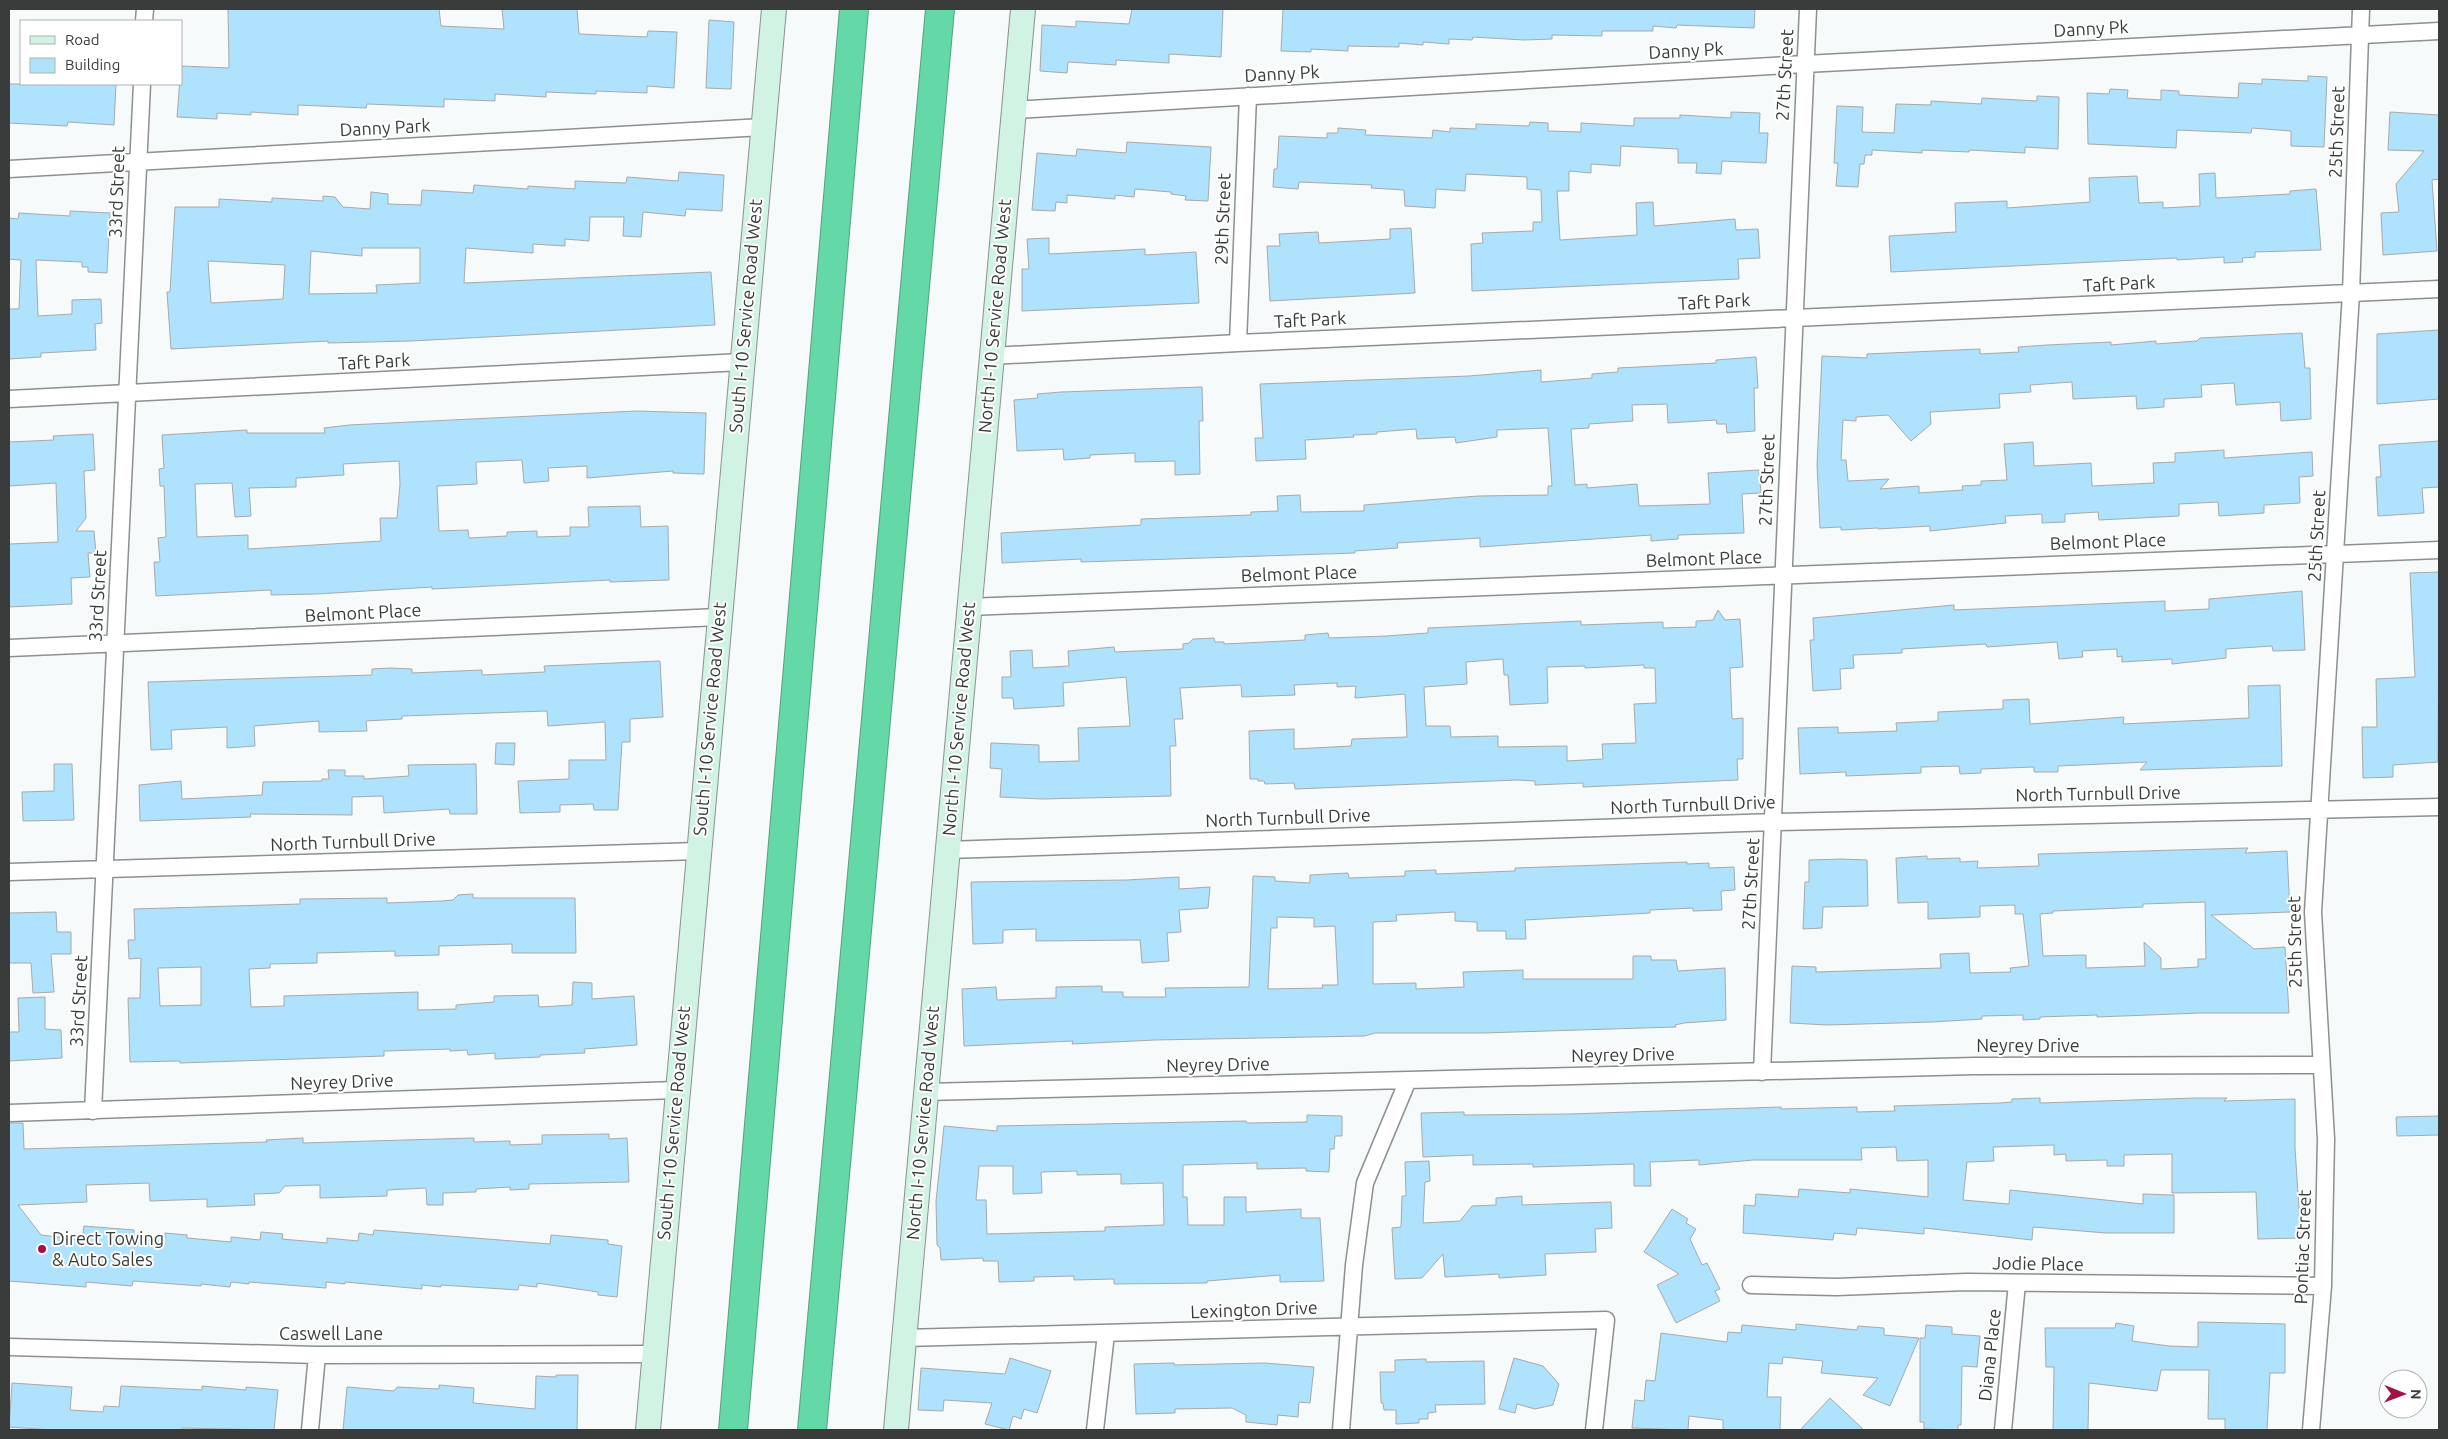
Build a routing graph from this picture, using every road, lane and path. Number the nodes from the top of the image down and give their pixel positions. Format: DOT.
graph roads {
  1 [pos="774,9"];
  2 [pos="854,9"];
  3 [pos="940,9"];
  4 [pos="1023,9"];
  5 [pos="1808,9"];
  6 [pos="2362,9"];
  7 [pos="2439,31"];
  8 [pos="2361,35"];
  9 [pos="1805,64"];
  10 [pos="142,85"];
  11 [pos="1248,96"];
  12 [pos="1014,110"];
  13 [pos="763,127"];
  14 [pos="138,162"];
  15 [pos="9,169"];
  16 [pos="2439,290"];
  17 [pos="2351,293"];
  18 [pos="1794,318"];
  19 [pos="1238,343"];
  20 [pos="991,356"];
  21 [pos="742,362"];
  22 [pos="128,394"];
  23 [pos="9,399"];
  24 [pos="2439,550"];
  25 [pos="2336,553"];
  26 [pos="1782,576"];
  27 [pos="969,607"];
  28 [pos="719,617"];
  29 [pos="115,643"];
  30 [pos="9,648"];
  31 [pos="2439,807"];
  32 [pos="2320,809"];
  33 [pos="1774,822"];
  34 [pos="948,850"];
  35 [pos="699,851"];
  36 [pos="105,869"];
  37 [pos="9,872"];
  38 [pos="2321,1065"];
  39 [pos="1762,1072"];
  40 [pos="1408,1080"];
  41 [pos="676,1090"];
  42 [pos="925,1092"];
  43 [pos="93,1111"];
  44 [pos="9,1113"];
  45 [pos="2017,1283"];
  46 [pos="1751,1285"];
  47 [pos="2323,1286"];
  48 [pos="1350,1327"];
  49 [pos="1106,1334"];
  50 [pos="904,1338"];
  51 [pos="9,1347"];
  52 [pos="654,1354"];
  53 [pos="317,1355"];
  54 [pos="310,1430"];
  55 [pos="648,1430"];
  56 [pos="733,1430"];
  57 [pos="812,1430"];
  58 [pos="896,1430"];
  59 [pos="1095,1430"];
  60 [pos="1341,1430"];
  61 [pos="1594,1430"];
  62 [pos="2003,1430"];
  63 [pos="2311,1430"];
  1 -- 13 [label="street, South I-10 Service Road West"];
  2 -- 56 [label="highway"];
  3 -- 57 [label="highway"];
  4 -- 12 [label="street, North I-10 Service Road West"];
  5 -- 9 [label="street, 27th Street"];
  6 -- 8 [label="street, 25th Street"];
  7 -- 8 [label="street"];
  8 -- 9 [label="street, Danny Pk"];
  8 -- 17 [label="street, 25th Street"];
  9 -- 11 [label="street, Danny Pk"];
  9 -- 18 [label="street, 27th Street"];
  10 -- 14 [label="street, 33rd Street"];
  11 -- 12 [label="street, Danny Pk"];
  11 -- 19 [label="street, 29th Street"];
  12 -- 20 [label="street, North I-10 Service Road West"];
  13 -- 14 [label="street, Danny Park"];
  13 -- 21 [label="street, South I-10 Service Road West"];
  14 -- 15 [label="street, Danny Park"];
  14 -- 22 [label="street, 33rd Street"];
  16 -- 17 [label="street, Taft Park"];
  17 -- 18 [label="street, Taft Park"];
  17 -- 25 [label="street, 25th Street"];
  18 -- 19 [label="street, Taft Park"];
  18 -- 26 [label="street, 27th Street"];
  19 -- 20 [label="street, Taft Park"];
  20 -- 27 [label="street, North I-10 Service Road West"];
  21 -- 22 [label="street, Taft Park"];
  21 -- 28 [label="street, South I-10 Service Road West"];
  22 -- 23 [label="street, Taft Park"];
  22 -- 29 [label="street, 33rd Street"];
  24 -- 25 [label="street, Belmont Place"];
  25 -- 26 [label="street, Belmont Place"];
  25 -- 32 [label="street, 25th Street"];
  26 -- 27 [label="street, Belmont Place"];
  26 -- 33 [label="street, 27th Street"];
  27 -- 34 [label="street, North I-10 Service Road West"];
  28 -- 29 [label="street, Belmont Place"];
  28 -- 35 [label="street, South I-10 Service Road West"];
  29 -- 30 [label="street, Belmont Place"];
  29 -- 36 [label="street, 33rd Street"];
  31 -- 32 [label="street, North Turnbull Drive"];
  32 -- 33 [label="street, North Turnbull Drive"];
  32 -- 38 [label="street, 25th Street"];
  33 -- 34 [label="street, North Turnbull Drive"];
  33 -- 39 [label="street, 27th Street"];
  34 -- 42 [label="street, North I-10 Service Road West"];
  35 -- 36 [label="street, North Turnbull Drive"];
  35 -- 41 [label="street, South I-10 Service Road West"];
  36 -- 37 [label="street, North Turnbull Drive"];
  36 -- 43 [label="street, 33rd Street"];
  38 -- 39 [label="street, Neyrey Drive"];
  38 -- 47 [label="street, Pontiac Street"];
  39 -- 40 [label="street, Neyrey Drive"];
  40 -- 42 [label="street, Neyrey Drive"];
  40 -- 48 [label="street"];
  41 -- 43 [label="street, Neyrey Drive"];
  41 -- 52 [label="street, South I-10 Service Road West"];
  42 -- 50 [label="street, North I-10 Service Road West"];
  43 -- 44 [label="street, Neyrey Drive"];
  45 -- 46 [label="street, Jodie Place"];
  45 -- 47 [label="street, Jodie Place"];
  45 -- 62 [label="street, Diana Place"];
  47 -- 63 [label="street, Pontiac Street"];
  48 -- 49 [label="street, Lexington Drive"];
  48 -- 60 [label="street"];
  48 -- 61 [label="street, Lexington Drive"];
  49 -- 50 [label="street, Lexington Drive"];
  49 -- 59 [label="street"];
  50 -- 58 [label="street, North I-10 Service Road West"];
  51 -- 53 [label="street, Caswell Lane"];
  52 -- 53 [label="street, Caswell Lane"];
  52 -- 55 [label="street, South I-10 Service Road West"];
  53 -- 54 [label="street"];
}
